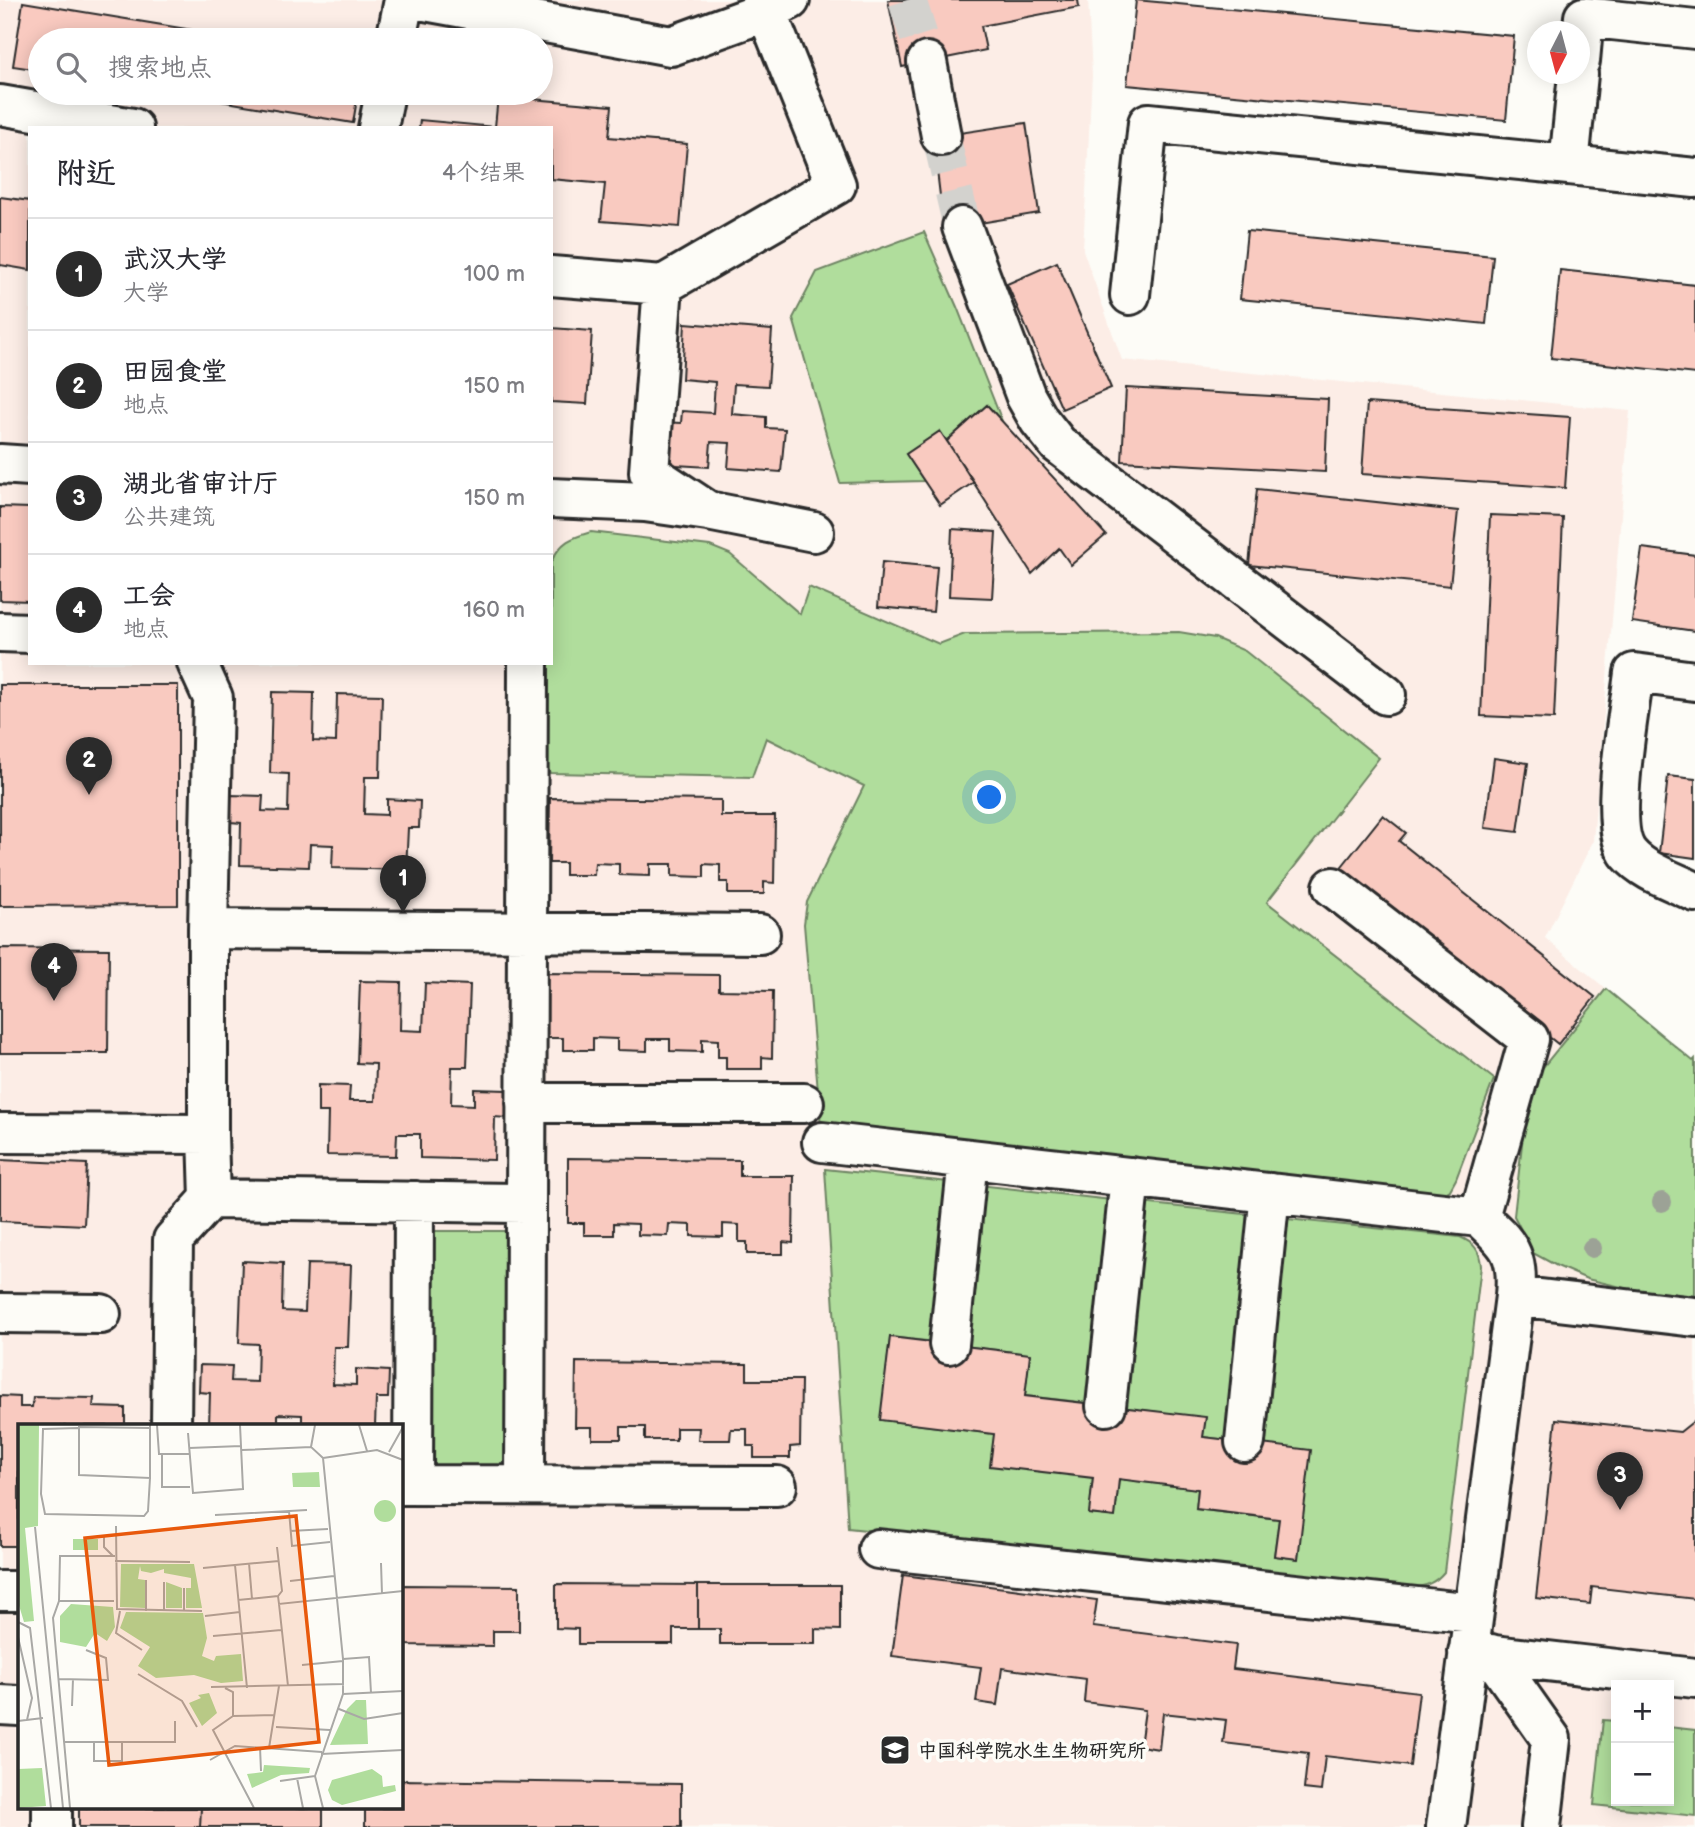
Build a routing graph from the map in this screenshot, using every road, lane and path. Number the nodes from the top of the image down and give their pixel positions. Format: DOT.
graph roads {
  1 [pos="404,0"];
  2 [pos="420,0"];
  3 [pos="773,4"];
  4 [pos="474,5"];
  5 [pos="1584,21"];
  6 [pos="398,28"];
  7 [pos="1695,29"];
  8 [pos="927,62"];
  9 [pos="1577,84"];
  10 [pos="0,105"];
  11 [pos="383,105"];
  12 [pos="121,126"];
  13 [pos="378,126"];
  14 [pos="941,136"];
  15 [pos="1569,166"];
  16 [pos="1695,178"];
  17 [pos="962,227"];
  18 [pos="553,276"];
  19 [pos="663,285"];
  20 [pos="1130,295"];
  21 [pos="0,464"];
  22 [pos="28,466"];
  23 [pos="553,498"];
  24 [pos="708,512"];
  25 [pos="814,532"];
  26 [pos="0,632"];
  27 [pos="28,633"];
  28 [pos="198,665"];
  29 [pos="528,665"];
  30 [pos="1695,681"];
  31 [pos="1385,695"];
  32 [pos="1333,887"];
  33 [pos="1695,892"];
  34 [pos="208,929"];
  35 [pos="527,932"];
  36 [pos="760,933"];
  37 [pos="526,1103"];
  38 [pos="804,1103"];
  39 [pos="0,1133"];
  40 [pos="208,1134"];
  41 [pos="822,1142"];
  42 [pos="968,1159"];
  43 [pos="1130,1177"];
  44 [pos="1270,1193"];
  45 [pos="210,1199"];
  46 [pos="414,1201"];
  47 [pos="526,1203"];
  48 [pos="1479,1217"];
  49 [pos="1515,1296"];
  50 [pos="0,1313"];
  51 [pos="101,1314"];
  52 [pos="1695,1317"];
  53 [pos="948,1344"];
  54 [pos="1106,1406"];
  55 [pos="171,1424"];
  56 [pos="1245,1442"];
  57 [pos="407,1485"];
  58 [pos="525,1485"];
  59 [pos="777,1486"];
  60 [pos="877,1549"];
  61 [pos="0,1591"];
  62 [pos="18,1591"];
  63 [pos="1474,1613"];
  64 [pos="1480,1653"];
  65 [pos="1695,1678"];
  66 [pos="0,1706"];
  67 [pos="18,1706"];
  68 [pos="1446,1827"];
  69 [pos="1541,1827"];
  1 -- 6 [label="street"];
  2 -- 4 [label="street"];
  3 -- 4 [label="street"];
  3 -- 19 [label="street"];
  5 -- 7 [label="street"];
  8 -- 14 [label="street"];
  9 -- 15 [label="street"];
  10 -- 12 [label="street"];
  11 -- 13 [label="street"];
  15 -- 16 [label="street"];
  15 -- 20 [label="street"];
  17 -- 31 [label="street"];
  18 -- 19 [label="street"];
  19 -- 24 [label="street"];
  21 -- 22 [label="street"];
  23 -- 24 [label="street"];
  24 -- 25 [label="street"];
  26 -- 27 [label="street"];
  28 -- 34 [label="street"];
  29 -- 35 [label="street"];
  30 -- 33 [label="street"];
  32 -- 48 [label="street"];
  34 -- 35 [label="street"];
  34 -- 40 [label="street"];
  35 -- 36 [label="street"];
  35 -- 37 [label="street"];
  37 -- 38 [label="street"];
  37 -- 47 [label="street"];
  39 -- 40 [label="street"];
  40 -- 45 [label="street"];
  41 -- 42 [label="street"];
  42 -- 43 [label="street"];
  42 -- 53 [label="street"];
  43 -- 44 [label="street"];
  43 -- 54 [label="street"];
  44 -- 48 [label="street"];
  44 -- 56 [label="street"];
  45 -- 46 [label="street"];
  45 -- 55 [label="street"];
  46 -- 47 [label="street"];
  46 -- 57 [label="street"];
  47 -- 58 [label="street"];
  48 -- 49 [label="street"];
  49 -- 52 [label="street"];
  49 -- 63 [label="street"];
  50 -- 51 [label="street"];
  57 -- 58 [label="street"];
  58 -- 59 [label="street"];
  60 -- 63 [label="street"];
  61 -- 62 [label="street"];
  63 -- 64 [label="street"];
  64 -- 65 [label="street"];
  64 -- 68 [label="street"];
  64 -- 69 [label="street"];
  66 -- 67 [label="street"];
}
